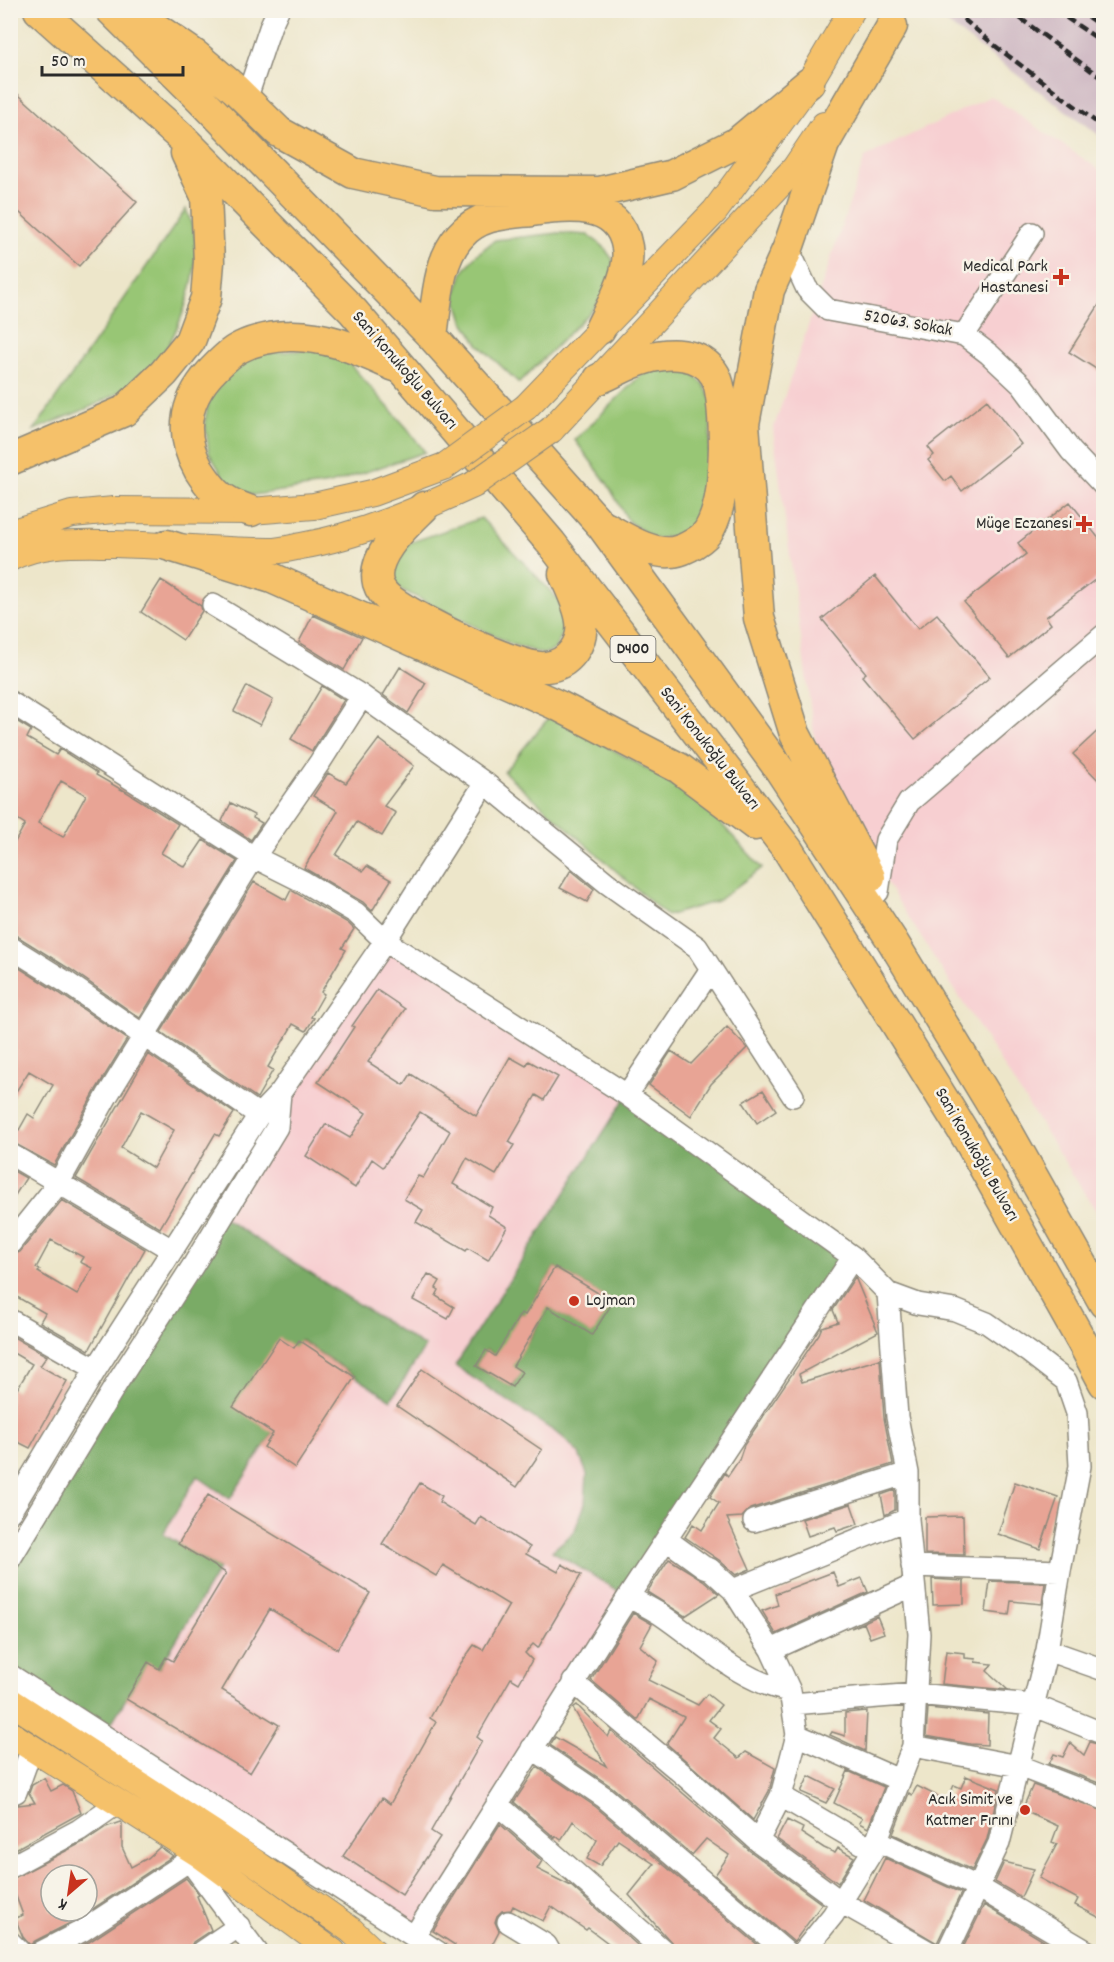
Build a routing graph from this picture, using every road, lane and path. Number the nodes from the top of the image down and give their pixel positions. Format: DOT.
graph roads {
  1 [pos="39,10"];
  2 [pos="111,10"];
  3 [pos="130,10"];
  4 [pos="278,10"];
  5 [pos="852,10"];
  6 [pos="897,18"];
  7 [pos="809,82"];
  8 [pos="246,100"];
  9 [pos="177,134"];
  10 [pos="1032,233"];
  11 [pos="788,248"];
  12 [pos="600,329"];
  13 [pos="964,335"];
  14 [pos="432,336"];
  15 [pos="402,369"];
  16 [pos="599,379"];
  17 [pos="10,460"];
  18 [pos="1104,486"];
  19 [pos="424,507"];
  20 [pos="251,511"];
  21 [pos="602,526"];
  22 [pos="10,533"];
  23 [pos="551,543"];
  24 [pos="167,546"];
  25 [pos="10,558"];
  26 [pos="213,605"];
  27 [pos="1098,641"];
  28 [pos="362,696"];
  29 [pos="10,702"];
  30 [pos="485,783"];
  31 [pos="788,850"];
  32 [pos="254,857"];
  33 [pos="878,892"];
  34 [pos="386,941"];
  35 [pos="893,942"];
  36 [pos="10,947"];
  37 [pos="711,969"];
  38 [pos="144,1036"];
  39 [pos="280,1093"];
  40 [pos="627,1095"];
  41 [pos="793,1096"];
  42 [pos="259,1115"];
  43 [pos="10,1154"];
  44 [pos="58,1184"];
  45 [pos="10,1244"];
  46 [pos="172,1250"];
  47 [pos="853,1257"];
  48 [pos="888,1293"];
  49 [pos="1104,1303"];
  50 [pos="10,1320"];
  51 [pos="96,1369"];
  52 [pos="1104,1383"];
  53 [pos="908,1473"];
  54 [pos="10,1512"];
  55 [pos="908,1519"];
  56 [pos="754,1521"];
  57 [pos="667,1540"];
  58 [pos="10,1559"];
  59 [pos="1060,1571"];
  60 [pos="913,1575"];
  61 [pos="733,1590"];
  62 [pos="628,1596"];
  63 [pos="771,1650"];
  64 [pos="1047,1650"];
  65 [pos="1104,1670"];
  66 [pos="10,1675"];
  67 [pos="573,1682"];
  68 [pos="916,1694"];
  69 [pos="791,1697"];
  70 [pos="10,1701"];
  71 [pos="1033,1705"];
  72 [pos="10,1734"];
  73 [pos="1104,1734"];
  74 [pos="797,1735"];
  75 [pos="913,1746"];
  76 [pos="32,1748"];
  77 [pos="532,1748"];
  78 [pos="1019,1766"];
  79 [pos="127,1775"];
  80 [pos="899,1780"];
  81 [pos="10,1794"];
  82 [pos="196,1794"];
  83 [pos="781,1796"];
  84 [pos="1104,1798"];
  85 [pos="118,1803"];
  86 [pos="497,1804"];
  87 [pos="758,1841"];
  88 [pos="874,1845"];
  89 [pos="194,1857"];
  90 [pos="10,1867"];
  91 [pos="978,1887"];
  92 [pos="841,1902"];
  93 [pos="508,1922"];
  94 [pos="239,1926"];
  95 [pos="415,1935"];
  96 [pos="10,1942"];
  97 [pos="807,1950"];
  98 [pos="20,1952"];
  99 [pos="41,1952"];
  100 [pos="201,1952"];
  101 [pos="257,1952"];
  102 [pos="333,1952"];
  103 [pos="374,1952"];
  104 [pos="438,1952"];
  105 [pos="550,1952"];
  106 [pos="665,1952"];
  107 [pos="786,1952"];
  108 [pos="929,1952"];
  109 [pos="948,1952"];
  110 [pos="1088,1952"];
  1 -- 9 [label="highway, Sani Konukoğlu Bulvarı / D400"];
  2 -- 14 [label="highway, D400"];
  3 -- 8 [label="highway"];
  4 -- 8 [label="street"];
  5 -- 7 [label="main road"];
  6 -- 11 [label="highway"];
  6 -- 16 [label="main road"];
  7 -- 8 [label="highway"];
  7 -- 12 [label="main road"];
  9 -- 15 [label="highway, Sani Konukoğlu Bulvarı / D400"];
  9 -- 17 [label="highway"];
  10 -- 13 [label="street"];
  11 -- 13 [label="street, 52063. Sokak"];
  11 -- 33 [label="highway"];
  12 -- 14 [label="highway"];
  12 -- 20 [label="main road, bridge"];
  13 -- 18 [label="street, 52063. Sokak"];
  14 -- 21 [label="highway, D400"];
  15 -- 20 [label="highway"];
  15 -- 23 [label="highway, Sani Konukoğlu Bulvarı / D400"];
  16 -- 19 [label="main road, bridge"];
  16 -- 21 [label="highway"];
  19 -- 23 [label="highway"];
  19 -- 24 [label="main road"];
  20 -- 22 [label="main road"];
  21 -- 35 [label="highway, D400"];
  23 -- 31 [label="highway, Sani Konukoğlu Bulvarı / D400"];
  24 -- 25 [label="main road"];
  24 -- 31 [label="highway"];
  26 -- 28 [label="street"];
  27 -- 33 [label="street"];
  28 -- 30 [label="street"];
  28 -- 32 [label="street"];
  29 -- 32 [label="street"];
  30 -- 34 [label="street"];
  30 -- 37 [label="street"];
  31 -- 52 [label="highway, Sani Konukoğlu Bulvarı / D400"];
  32 -- 34 [label="street"];
  32 -- 38 [label="street"];
  33 -- 35 [label="highway"];
  34 -- 39 [label="street"];
  34 -- 40 [label="street"];
  35 -- 49 [label="highway, D400"];
  36 -- 38 [label="street"];
  37 -- 40 [label="street"];
  37 -- 41 [label="street"];
  38 -- 42 [label="street"];
  38 -- 44 [label="street"];
  39 -- 42 [label="street"];
  39 -- 58 [label="street"];
  40 -- 47 [label="street"];
  42 -- 46 [label="street"];
  43 -- 44 [label="street"];
  44 -- 45 [label="street"];
  44 -- 46 [label="street"];
  46 -- 51 [label="street"];
  47 -- 48 [label="street"];
  47 -- 57 [label="street"];
  48 -- 53 [label="street"];
  48 -- 59 [label="street"];
  50 -- 51 [label="street"];
  51 -- 54 [label="street"];
  53 -- 55 [label="street"];
  53 -- 56 [label="street"];
  55 -- 60 [label="street"];
  55 -- 61 [label="street"];
  57 -- 61 [label="street"];
  57 -- 62 [label="street"];
  59 -- 60 [label="street"];
  59 -- 64 [label="street"];
  60 -- 63 [label="street"];
  60 -- 68 [label="street"];
  61 -- 63 [label="street"];
  62 -- 67 [label="street"];
  62 -- 69 [label="street"];
  63 -- 69 [label="street"];
  64 -- 65 [label="street"];
  64 -- 71 [label="street"];
  66 -- 82 [label="street"];
  67 -- 77 [label="street"];
  67 -- 87 [label="street"];
  68 -- 69 [label="street"];
  68 -- 71 [label="street"];
  68 -- 75 [label="street"];
  69 -- 74 [label="street"];
  70 -- 79 [label="main road"];
  71 -- 73 [label="street"];
  71 -- 78 [label="street"];
  72 -- 76 [label="main road"];
  74 -- 80 [label="street"];
  74 -- 83 [label="street"];
  75 -- 78 [label="street"];
  75 -- 80 [label="street"];
  76 -- 81 [label="street"];
  76 -- 85 [label="main road"];
  77 -- 86 [label="street"];
  77 -- 107 [label="street"];
  78 -- 84 [label="street"];
  78 -- 91 [label="street"];
  79 -- 82 [label="street"];
  79 -- 103 [label="main road"];
  80 -- 88 [label="street"];
  82 -- 95 [label="street"];
  83 -- 87 [label="street"];
  83 -- 88 [label="street"];
  85 -- 89 [label="main road"];
  85 -- 90 [label="street"];
  86 -- 95 [label="street"];
  86 -- 106 [label="street"];
  87 -- 92 [label="street"];
  88 -- 91 [label="street"];
  88 -- 92 [label="street"];
  89 -- 94 [label="street"];
  89 -- 99 [label="street"];
  89 -- 102 [label="main road"];
  91 -- 109 [label="street"];
  91 -- 110 [label="street"];
  92 -- 97 [label="street"];
  92 -- 108 [label="street"];
  93 -- 105 [label="street"];
  94 -- 100 [label="street"];
  94 -- 101 [label="street"];
  95 -- 104 [label="street"];
  96 -- 98 [label="street"];
}
